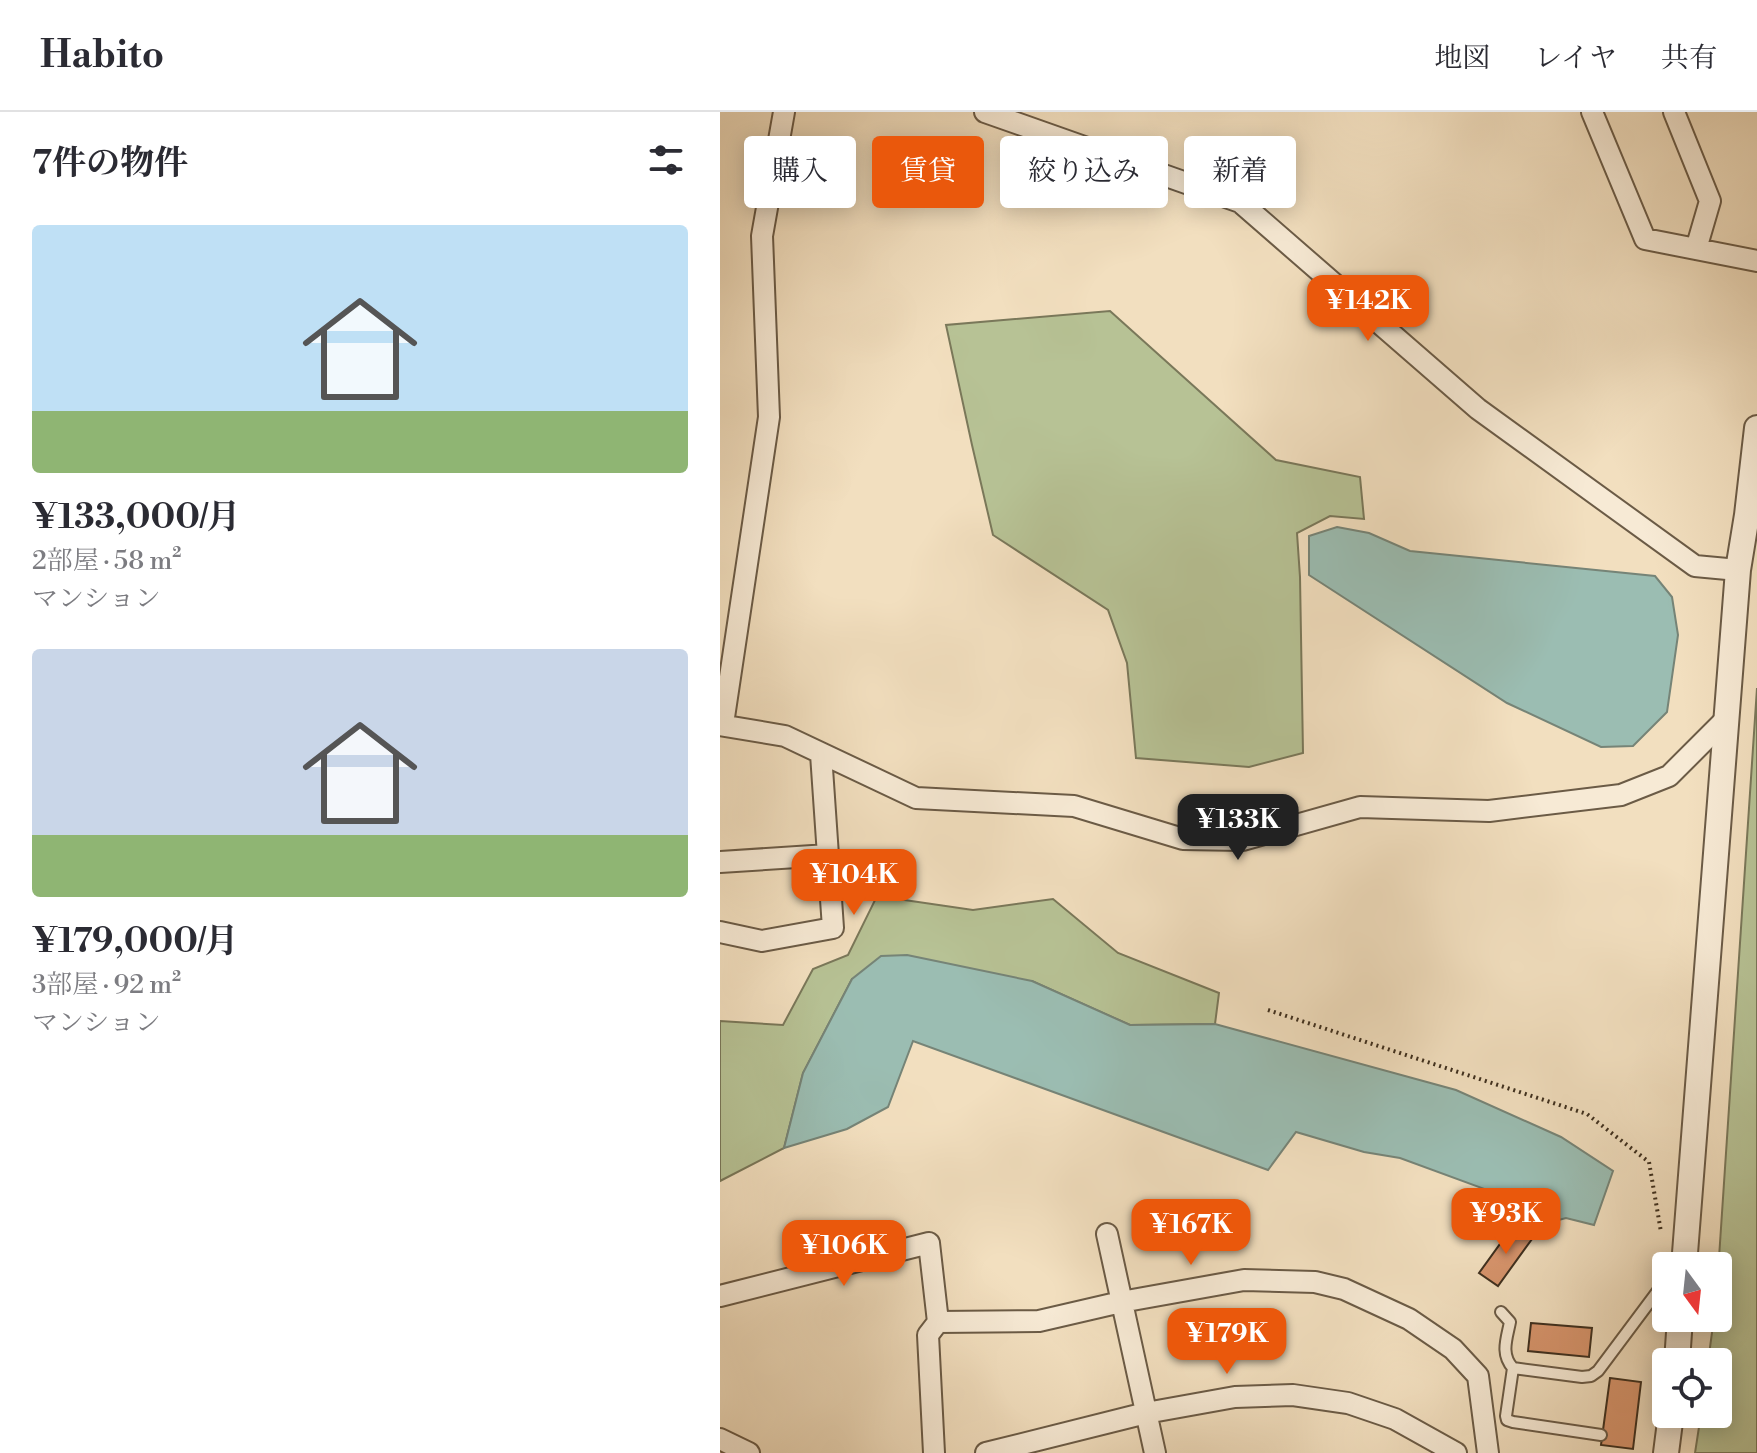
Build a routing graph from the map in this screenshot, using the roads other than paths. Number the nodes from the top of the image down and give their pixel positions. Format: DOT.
graph roads {
  1 [pos="784,112"];
  2 [pos="985,112"];
  3 [pos="1592,112"];
  4 [pos="1674,112"];
  5 [pos="1696,249"];
  6 [pos="1757,261"];
  7 [pos="1757,428"];
  8 [pos="1752,515"];
  9 [pos="1738,570"];
  10 [pos="1727,718"];
  11 [pos="721,725"];
  12 [pos="821,754"];
  13 [pos="828,855"];
  14 [pos="720,862"];
  15 [pos="720,932"];
  16 [pos="1107,1234"];
  17 [pos="1683,1252"];
  18 [pos="720,1296"];
  19 [pos="1652,1299"];
  20 [pos="1121,1302"];
  21 [pos="1501,1312"];
  22 [pos="938,1322"];
  23 [pos="1513,1368"];
  24 [pos="1146,1413"];
  25 [pos="1669,1428"];
  26 [pos="1601,1435"];
  27 [pos="720,1439"];
  28 [pos="749,1453"];
  29 [pos="934,1453"];
  30 [pos="986,1453"];
  31 [pos="1155,1453"];
  32 [pos="1456,1453"];
  33 [pos="1488,1453"];
  34 [pos="1666,1453"];
  1 -- 11 [label="street"];
  2 -- 9 [label="street"];
  3 -- 5 [label="street"];
  4 -- 5 [label="street"];
  5 -- 6 [label="street"];
  7 -- 8 [label="street"];
  8 -- 9 [label="street"];
  9 -- 10 [label="street"];
  10 -- 12 [label="street"];
  10 -- 17 [label="street"];
  11 -- 12 [label="street"];
  12 -- 13 [label="street"];
  13 -- 14 [label="street"];
  13 -- 15 [label="street"];
  16 -- 20 [label="street"];
  18 -- 22 [label="street"];
  19 -- 23 [label="lane"];
  20 -- 22 [label="street"];
  20 -- 24 [label="street"];
  20 -- 33 [label="street"];
  21 -- 23 [label="lane"];
  22 -- 29 [label="street"];
  23 -- 26 [label="lane"];
  24 -- 30 [label="street"];
  24 -- 31 [label="street"];
  24 -- 32 [label="street"];
  25 -- 34 [label="street"];
  27 -- 28 [label="street"];
}
